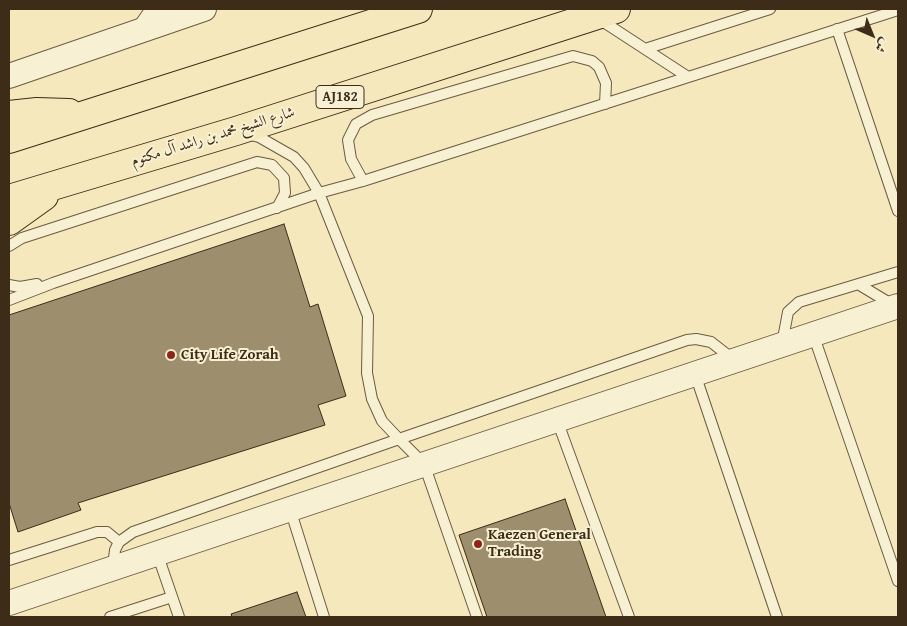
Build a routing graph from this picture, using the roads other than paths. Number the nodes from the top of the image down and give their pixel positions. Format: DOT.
graph roads {
  1 [pos="156,9"];
  2 [pos="204,9"];
  3 [pos="418,9"];
  4 [pos="770,9"];
  5 [pos="898,10"];
  6 [pos="605,12"];
  7 [pos="142,29"];
  8 [pos="837,29"];
  9 [pos="646,49"];
  10 [pos="9,76"];
  11 [pos="688,76"];
  12 [pos="605,104"];
  13 [pos="9,115"];
  14 [pos="88,116"];
  15 [pos="236,131"];
  16 [pos="9,139"];
  17 [pos="363,181"];
  18 [pos="64,182"];
  19 [pos="319,193"];
  20 [pos="9,199"];
  21 [pos="277,208"];
  22 [pos="898,211"];
  23 [pos="9,221"];
  24 [pos="9,246"];
  25 [pos="898,272"];
  26 [pos="53,283"];
  27 [pos="858,284"];
  28 [pos="9,285"];
  29 [pos="9,300"];
  30 [pos="897,306"];
  31 [pos="813,334"];
  32 [pos="782,345"];
  33 [pos="735,360"];
  34 [pos="695,374"];
  35 [pos="557,420"];
  36 [pos="399,439"];
  37 [pos="424,464"];
  38 [pos="290,509"];
  39 [pos="119,542"];
  40 [pos="157,553"];
  41 [pos="9,560"];
  42 [pos="113,568"];
  43 [pos="898,581"];
  44 [pos="172,597"];
  45 [pos="9,603"];
  46 [pos="110,617"];
  47 [pos="179,617"];
  48 [pos="324,617"];
  49 [pos="477,617"];
  50 [pos="629,617"];
  51 [pos="776,617"];
  1 -- 7 [label="street"];
  2 -- 7 [label="street"];
  3 -- 14 [label="highway"];
  4 -- 9 [label="lane"];
  5 -- 8 [label="lane"];
  6 -- 9 [label="lane"];
  6 -- 15 [label="highway, شارع الشيخ محمد بن راشد آل مكتوم / AJ182"];
  7 -- 10 [label="street"];
  8 -- 11 [label="lane"];
  8 -- 22 [label="lane"];
  9 -- 11 [label="lane"];
  11 -- 12 [label="lane"];
  12 -- 17 [label="lane"];
  12 -- 17 [label="lane"];
  13 -- 14 [label="highway"];
  14 -- 16 [label="highway"];
  15 -- 18 [label="highway, شارع الشيخ محمد بن راشد آل مكتوم / AJ182"];
  15 -- 19 [label="lane"];
  17 -- 19 [label="lane"];
  18 -- 20 [label="highway, شارع الشيخ محمد بن راشد آل مكتوم / AJ182"];
  18 -- 23 [label="highway"];
  19 -- 21 [label="lane"];
  19 -- 36 [label="lane"];
  21 -- 24 [label="lane"];
  21 -- 26 [label="lane"];
  25 -- 27 [label="lane"];
  26 -- 28 [label="lane"];
  26 -- 29 [label="lane"];
  27 -- 30 [label="lane"];
  27 -- 32 [label="lane"];
  30 -- 31 [label="street"];
  31 -- 32 [label="street"];
  31 -- 43 [label="lane"];
  32 -- 33 [label="street"];
  33 -- 34 [label="street"];
  33 -- 36 [label="lane"];
  34 -- 35 [label="street"];
  34 -- 51 [label="lane"];
  35 -- 37 [label="street"];
  35 -- 50 [label="lane"];
  36 -- 37 [label="lane"];
  36 -- 39 [label="lane"];
  37 -- 38 [label="street"];
  37 -- 49 [label="lane"];
  38 -- 40 [label="street"];
  38 -- 48 [label="lane"];
  39 -- 41 [label="lane"];
  39 -- 42 [label="lane"];
  40 -- 42 [label="street"];
  40 -- 44 [label="lane"];
  42 -- 45 [label="street"];
  44 -- 46 [label="lane"];
  44 -- 47 [label="lane"];
}
